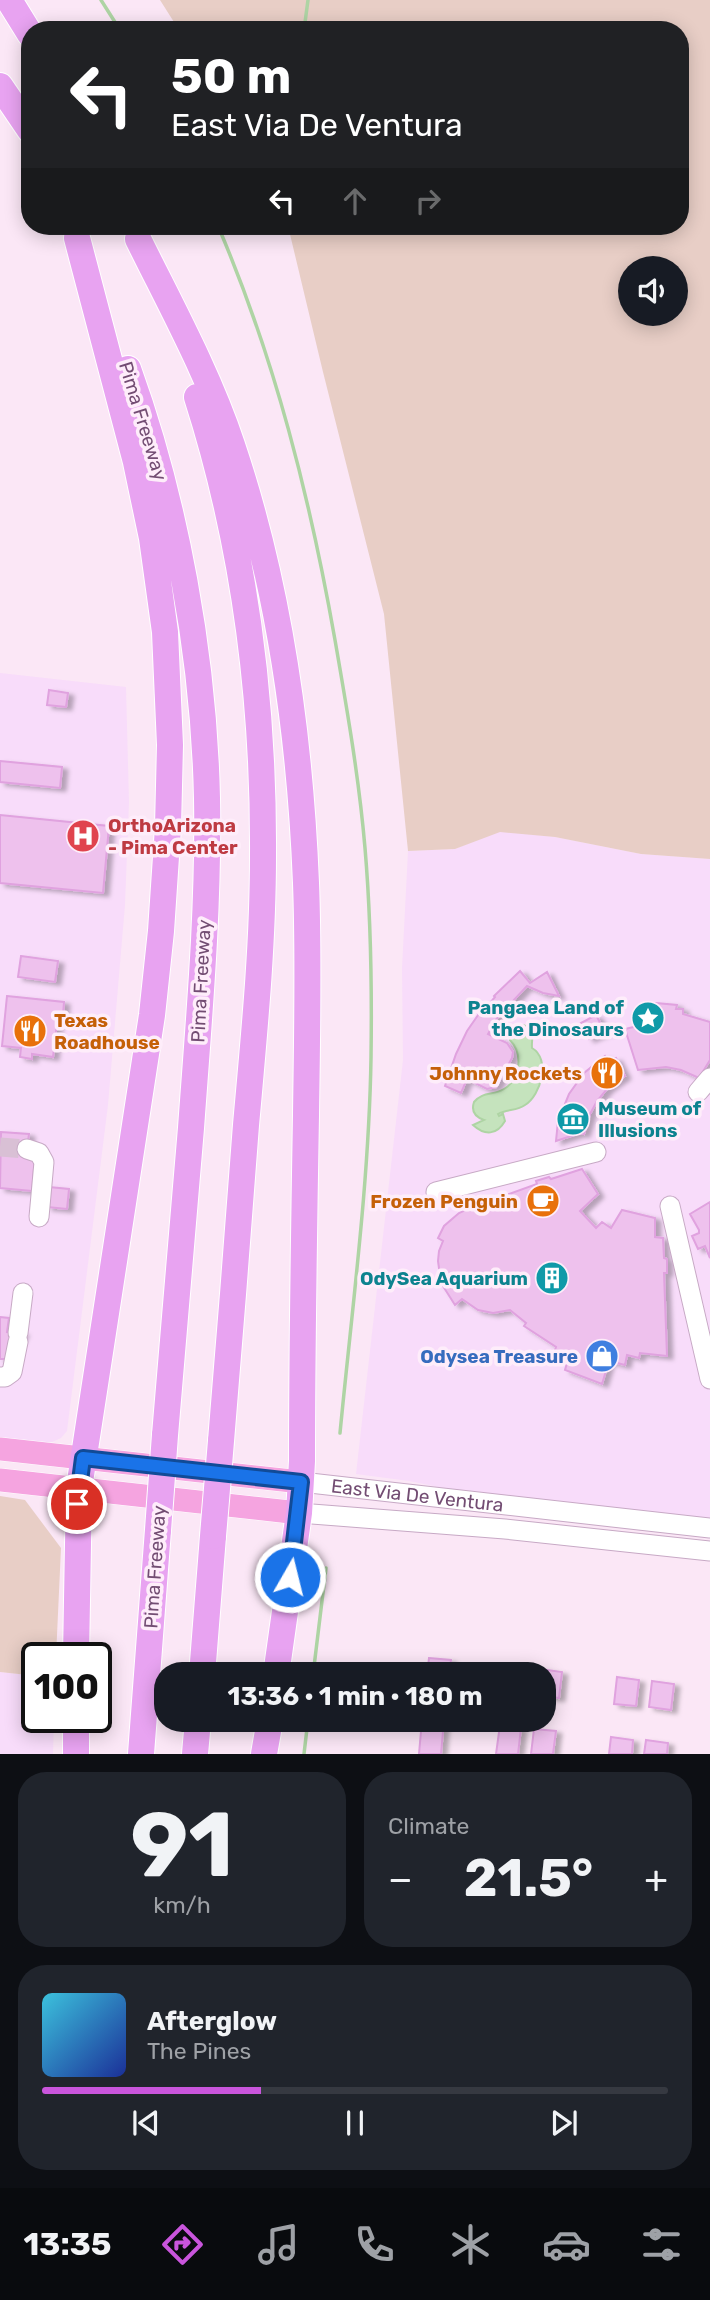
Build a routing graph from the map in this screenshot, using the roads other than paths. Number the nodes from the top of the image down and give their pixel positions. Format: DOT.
graph roads {
  1 [pos="9,0"];
  2 [pos="22,21"];
  3 [pos="0,86"];
  4 [pos="21,118"];
  5 [pos="75,235"];
  6 [pos="75,235"];
  7 [pos="136,235"];
  8 [pos="136,235"];
  9 [pos="27,1149"];
  10 [pos="596,1152"];
  11 [pos="436,1192"];
  12 [pos="670,1206"];
  13 [pos="39,1217"];
  14 [pos="23,1293"];
  15 [pos="0,1377"];
  16 [pos="710,1379"];
  17 [pos="0,1449"];
  18 [pos="83,1458"];
  19 [pos="0,1480"];
  20 [pos="301,1482"];
  21 [pos="79,1488"];
  22 [pos="299,1513"];
  23 [pos="710,1528"];
  24 [pos="710,1551"];
  25 [pos="76,1642"];
  26 [pos="203,1662"];
  27 [pos="278,1662"];
  28 [pos="197,1732"];
  29 [pos="268,1732"];
  30 [pos="76,1733"];
  31 [pos="76,1754"];
  32 [pos="141,1754"];
  33 [pos="195,1754"];
  34 [pos="264,1754"];
  1 -- 2 [label="highway"];
  3 -- 4 [label="highway"];
  5 -- 32 [label="highway, Pima Freeway, bridge"];
  6 -- 18 [label="highway"];
  7 -- 26 [label="highway, bridge"];
  8 -- 20 [label="highway"];
  9 -- 13 [label="street"];
  10 -- 11 [label="street"];
  12 -- 16 [label="street"];
  14 -- 15 [label="street"];
  17 -- 18 [label="main road, East Via De Ventura"];
  18 -- 20 [label="main road, East Via De Ventura"];
  18 -- 21 [label="highway"];
  19 -- 21 [label="main road, East Via De Ventura"];
  20 -- 22 [label="highway"];
  20 -- 23 [label="street, East Via De Ventura"];
  21 -- 22 [label="main road, East Via De Ventura"];
  21 -- 25 [label="highway"];
  22 -- 24 [label="street, East Via De Ventura"];
  22 -- 27 [label="highway"];
  28 -- 33 [label="highway"];
  29 -- 34 [label="highway"];
  30 -- 31 [label="highway"];
}
